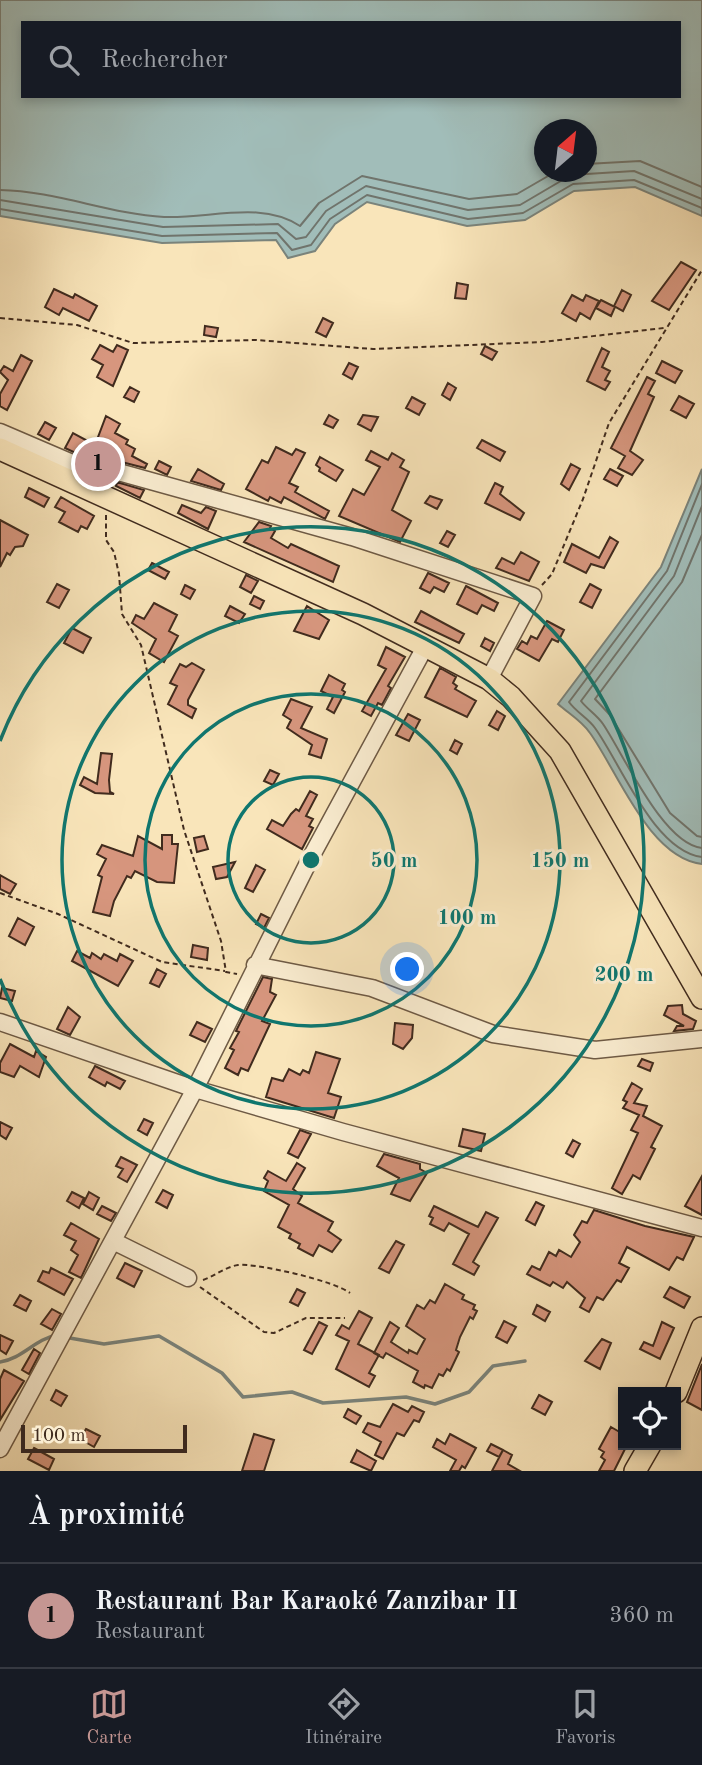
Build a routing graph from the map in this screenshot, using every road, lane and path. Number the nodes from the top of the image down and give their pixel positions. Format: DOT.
graph roads {
  1 [pos="702,270"];
  2 [pos="0,318"];
  3 [pos="664,328"];
  4 [pos="0,432"];
  5 [pos="0,449"];
  6 [pos="95,468"];
  7 [pos="57,475"];
  8 [pos="83,488"];
  9 [pos="103,497"];
  10 [pos="533,596"];
  11 [pos="425,647"];
  12 [pos="489,679"];
  13 [pos="0,893"];
  14 [pos="252,971"];
  15 [pos="226,972"];
  16 [pos="702,998"];
  17 [pos="0,1023"];
  18 [pos="702,1038"];
  19 [pos="195,1089"];
  20 [pos="702,1228"];
  21 [pos="113,1241"];
  22 [pos="188,1278"];
  23 [pos="350,1293"];
  24 [pos="345,1318"];
  25 [pos="702,1328"];
  26 [pos="678,1387"];
  27 [pos="0,1449"];
  28 [pos="647,1450"];
  29 [pos="635,1471"];
  1 -- 3 [label="path"];
  2 -- 3 [label="path"];
  3 -- 10 [label="path"];
  4 -- 6 [label="street"];
  4 -- 7 [label="street"];
  5 -- 7 [label="main road"];
  6 -- 8 [label="street"];
  6 -- 10 [label="street"];
  7 -- 8 [label="main road"];
  8 -- 9 [label="main road"];
  9 -- 11 [label="main road"];
  9 -- 15 [label="path"];
  10 -- 12 [label="street"];
  11 -- 12 [label="main road"];
  11 -- 14 [label="street"];
  12 -- 16 [label="main road"];
  13 -- 15 [label="path"];
  14 -- 15 [label="path"];
  14 -- 18 [label="street"];
  14 -- 19 [label="street"];
  17 -- 19 [label="street"];
  19 -- 20 [label="street"];
  19 -- 21 [label="street"];
  21 -- 22 [label="street"];
  21 -- 27 [label="street"];
  22 -- 23 [label="path"];
  22 -- 24 [label="path"];
  25 -- 26 [label="main road"];
  28 -- 29 [label="main road"];
}
